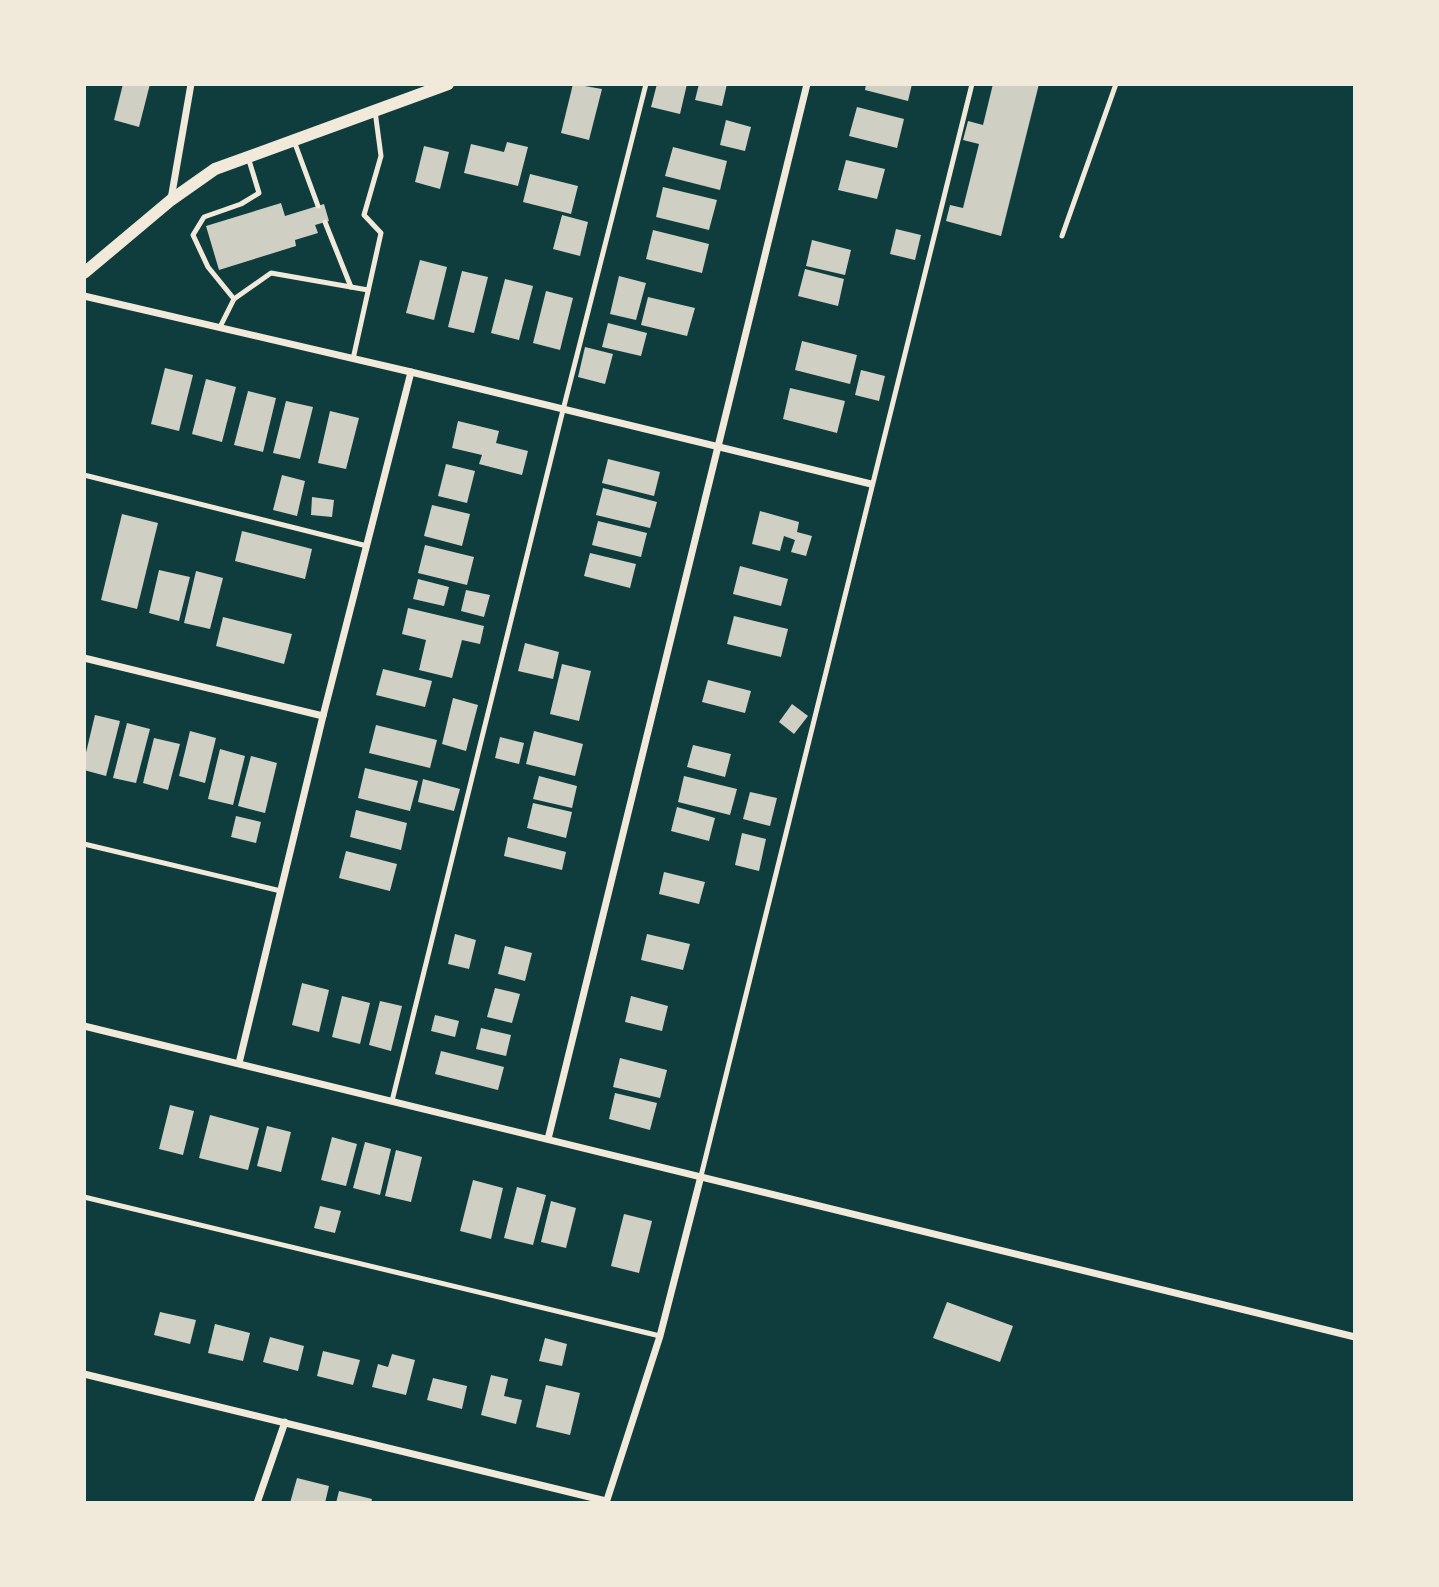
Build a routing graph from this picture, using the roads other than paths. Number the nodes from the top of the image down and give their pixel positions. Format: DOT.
graph roads {
  1 [pos="191,84"];
  2 [pos="449,84"];
  3 [pos="646,84"];
  4 [pos="807,84"];
  5 [pos="972,84"];
  6 [pos="1116,84"];
  7 [pos="374,111"];
  8 [pos="294,141"];
  9 [pos="248,157"];
  10 [pos="171,200"];
  11 [pos="318,206"];
  12 [pos="324,222"];
  13 [pos="1062,236"];
  14 [pos="84,273"];
  15 [pos="351,287"];
  16 [pos="368,290"];
  17 [pos="84,296"];
  18 [pos="234,299"];
  19 [pos="219,327"];
  20 [pos="353,359"];
  21 [pos="411,372"];
  22 [pos="563,410"];
  23 [pos="719,447"];
  24 [pos="84,475"];
  25 [pos="871,484"];
  26 [pos="367,546"];
  27 [pos="84,658"];
  28 [pos="323,716"];
  29 [pos="84,844"];
  30 [pos="281,891"];
  31 [pos="84,1026"];
  32 [pos="239,1063"];
  33 [pos="392,1101"];
  34 [pos="548,1139"];
  35 [pos="701,1176"];
  36 [pos="84,1196"];
  37 [pos="660,1336"];
  38 [pos="1355,1337"];
  39 [pos="84,1374"];
  40 [pos="285,1422"];
  41 [pos="606,1502"];
  42 [pos="257,1503"];
  1 -- 10 [label="street"];
  2 -- 7 [label="street"];
  3 -- 22 [label="lane"];
  4 -- 23 [label="street"];
  5 -- 25 [label="lane"];
  6 -- 13 [label="lane"];
  7 -- 8 [label="street"];
  7 -- 16 [label="lane"];
  8 -- 9 [label="street"];
  8 -- 11 [label="lane"];
  9 -- 10 [label="street"];
  9 -- 18 [label="lane"];
  10 -- 14 [label="street"];
  12 -- 15 [label="lane"];
  15 -- 16 [label="lane"];
  15 -- 18 [label="lane"];
  16 -- 20 [label="lane"];
  17 -- 19 [label="street"];
  18 -- 19 [label="lane"];
  19 -- 20 [label="street"];
  20 -- 21 [label="street"];
  21 -- 22 [label="street"];
  21 -- 26 [label="street"];
  22 -- 23 [label="street"];
  22 -- 33 [label="lane"];
  23 -- 25 [label="street"];
  23 -- 34 [label="street"];
  24 -- 26 [label="lane"];
  25 -- 35 [label="lane"];
  26 -- 28 [label="street"];
  27 -- 28 [label="street"];
  28 -- 30 [label="street"];
  29 -- 30 [label="lane"];
  30 -- 32 [label="street"];
  31 -- 32 [label="street"];
  32 -- 33 [label="street"];
  33 -- 34 [label="street"];
  34 -- 35 [label="street"];
  35 -- 37 [label="street"];
  35 -- 38 [label="street"];
  36 -- 37 [label="lane"];
  37 -- 41 [label="street"];
  39 -- 40 [label="street"];
  40 -- 41 [label="street"];
  40 -- 42 [label="street"];
}
